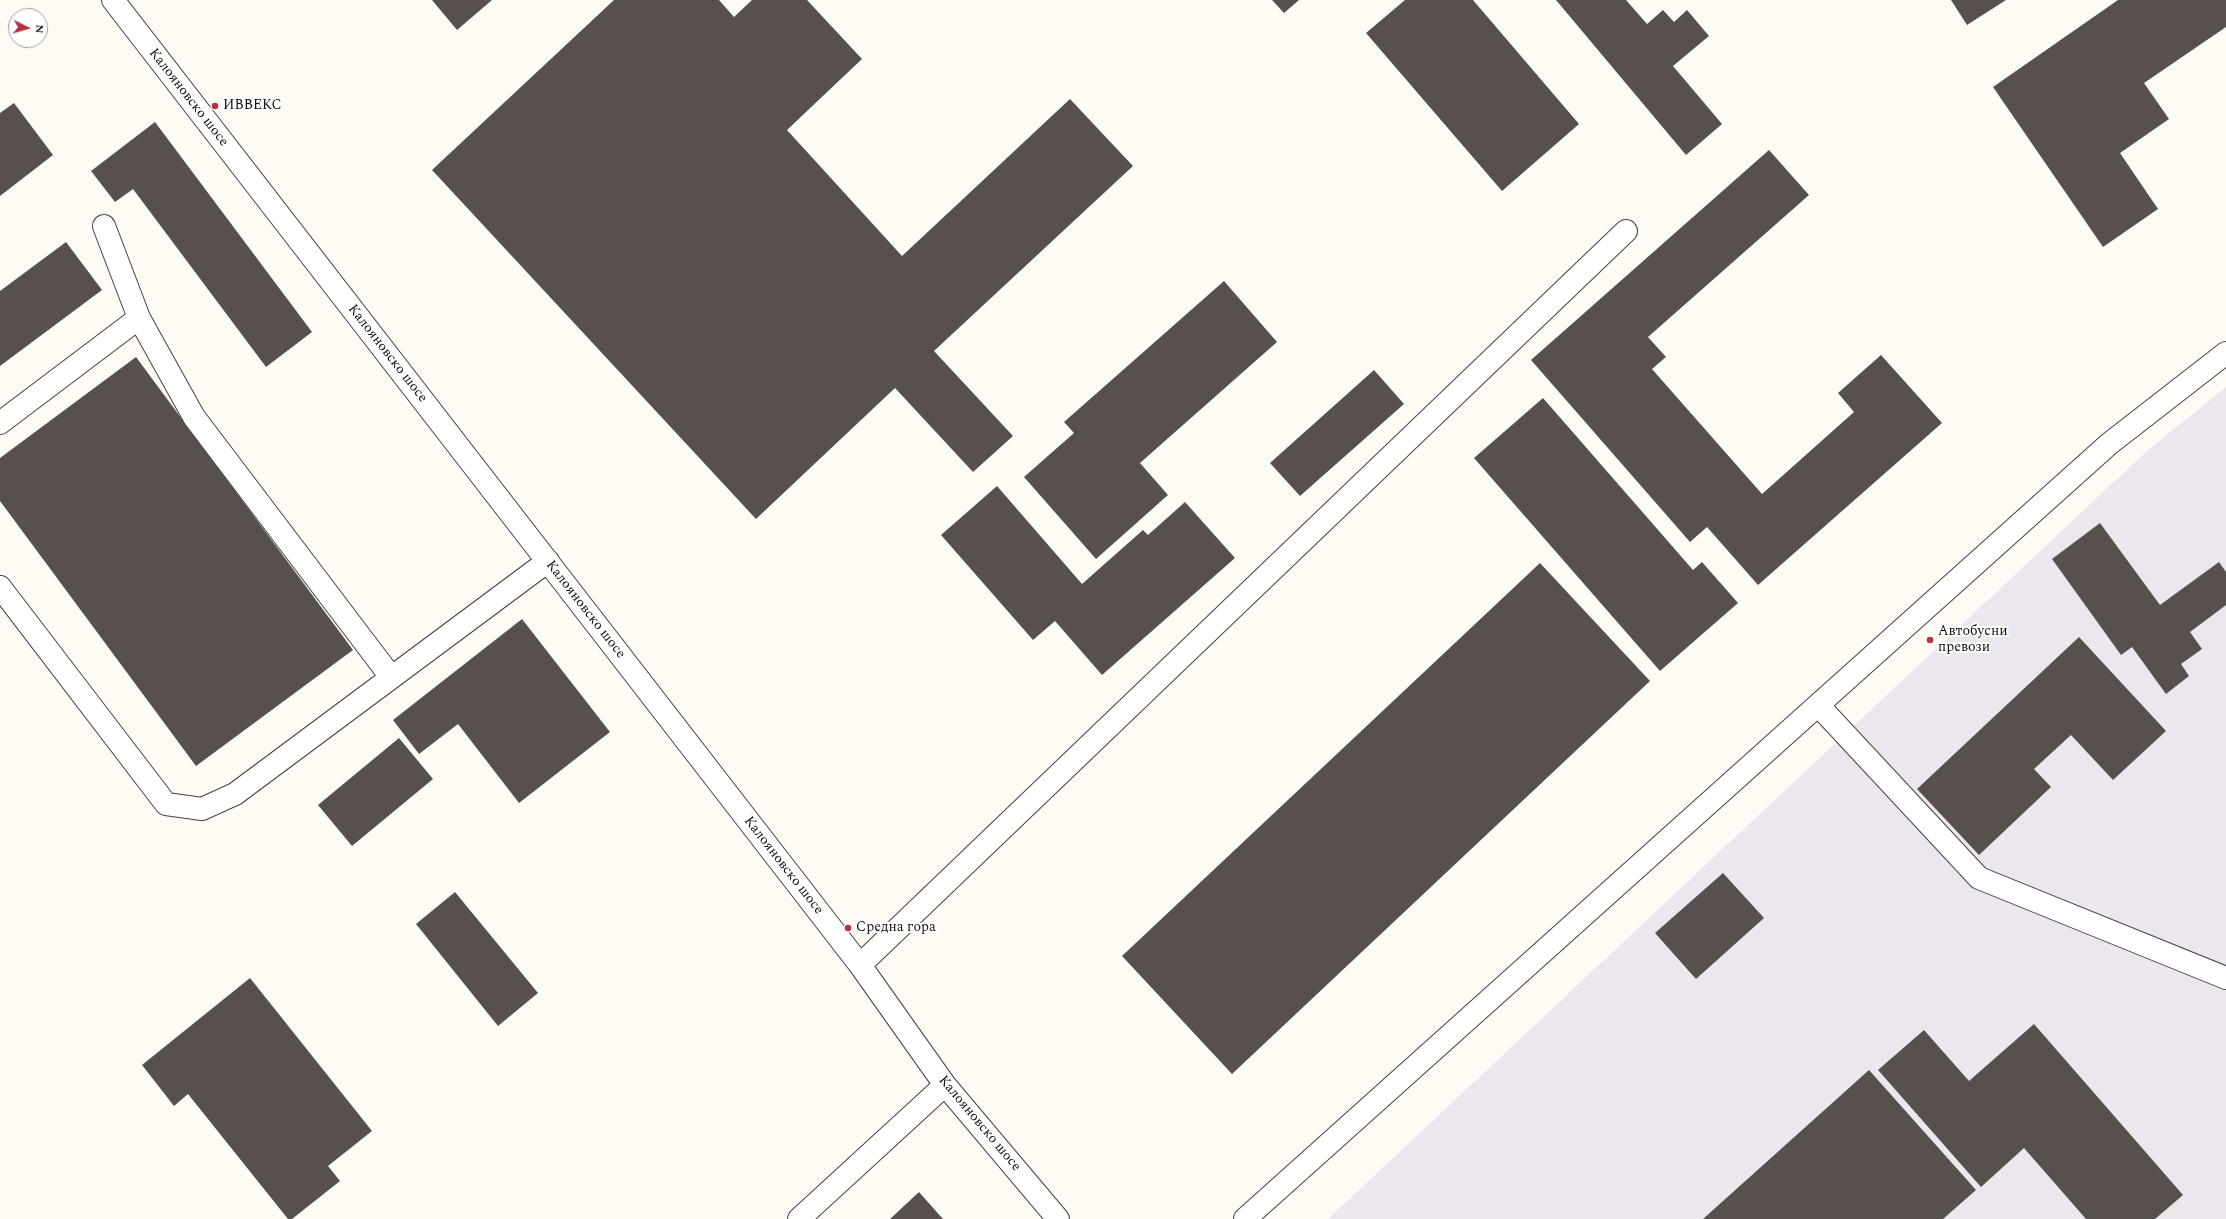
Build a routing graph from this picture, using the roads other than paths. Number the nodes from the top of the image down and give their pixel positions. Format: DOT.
graph roads {
  1 [pos="113,0"];
  2 [pos="104,226"];
  3 [pos="1626,231"];
  4 [pos="139,318"];
  5 [pos="2226,353"];
  6 [pos="0,423"];
  7 [pos="548,561"];
  8 [pos="0,587"];
  9 [pos="391,677"];
  10 [pos="1818,705"];
  11 [pos="860,965"];
  12 [pos="2226,978"];
  13 [pos="945,1085"];
  14 [pos="799,1219"];
  15 [pos="1058,1219"];
  16 [pos="1245,1219"];
  1 -- 7 [label="street, Калояновско шосе"];
  2 -- 4 [label="street"];
  3 -- 11 [label="street"];
  4 -- 6 [label="street"];
  4 -- 9 [label="street"];
  5 -- 10 [label="street"];
  7 -- 9 [label="street"];
  7 -- 11 [label="street, Калояновско шосе"];
  8 -- 9 [label="street"];
  10 -- 12 [label="street"];
  10 -- 16 [label="street"];
  11 -- 13 [label="street, Калояновско шосе"];
  13 -- 14 [label="street"];
  13 -- 15 [label="street, Калояновско шосе"];
}
